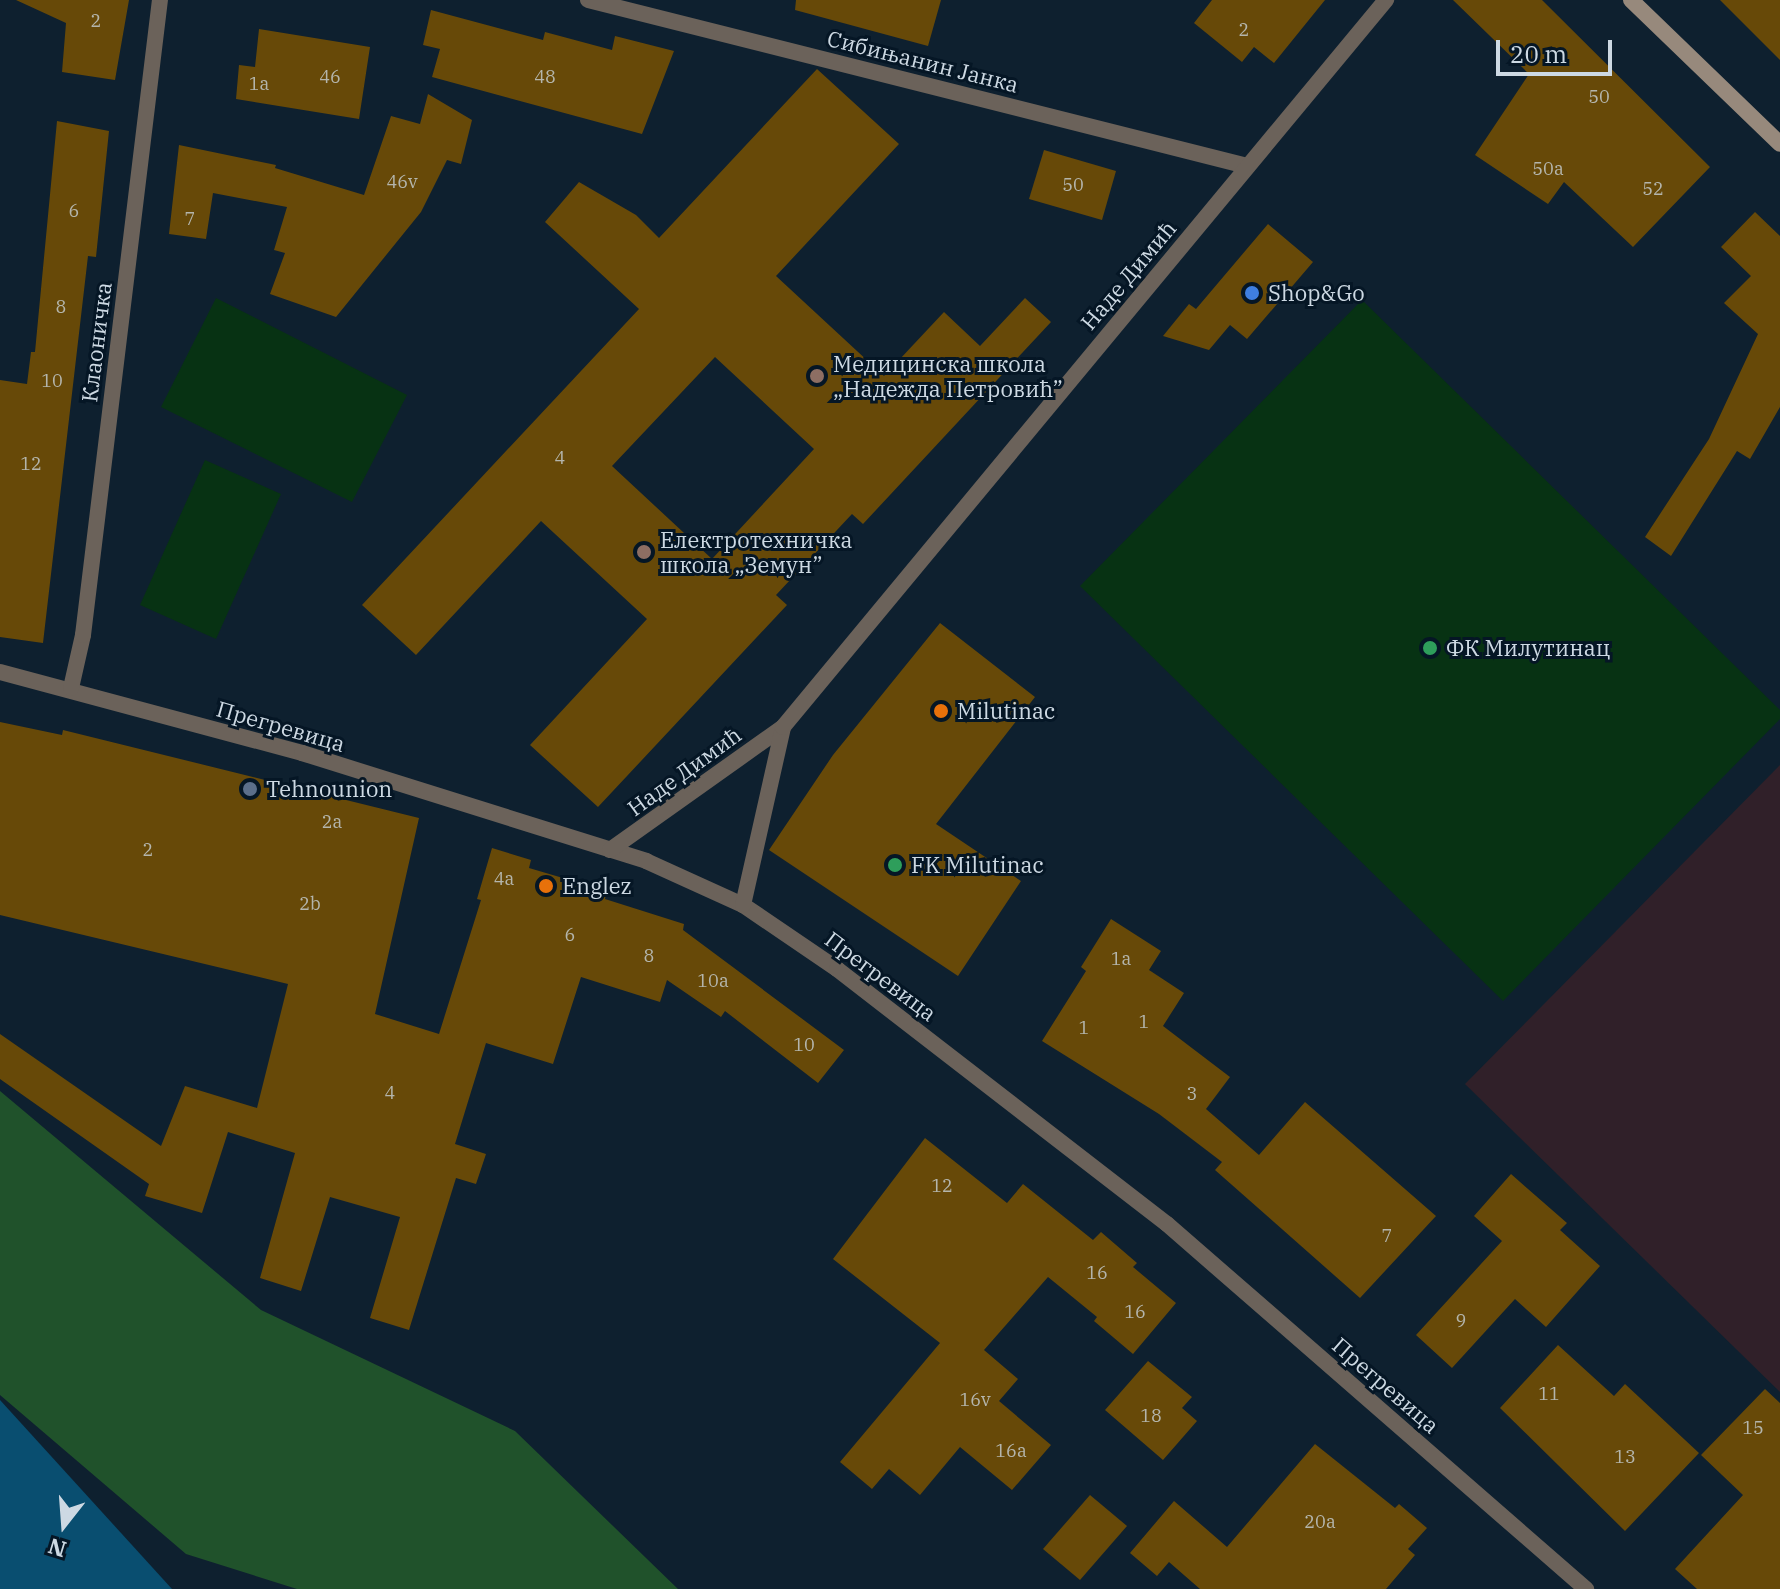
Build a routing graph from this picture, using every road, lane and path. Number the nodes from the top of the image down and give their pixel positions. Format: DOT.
graph roads {
  1 [pos="160,0"];
  2 [pos="588,0"];
  3 [pos="1386,0"];
  4 [pos="1631,0"];
  5 [pos="1780,144"];
  6 [pos="1247,166"];
  7 [pos="0,672"];
  8 [pos="71,688"];
  9 [pos="783,727"];
  10 [pos="610,850"];
  11 [pos="743,905"];
  12 [pos="1586,1589"];
  1 -- 8 [label="street, Клаоничка"];
  2 -- 6 [label="street, Сибињанин Јанка"];
  3 -- 6 [label="street, Наде Димић"];
  4 -- 5 [label="main road"];
  6 -- 9 [label="street, Наде Димић"];
  7 -- 8 [label="street, Прегревица"];
  8 -- 10 [label="street, Прегревица"];
  9 -- 10 [label="street, Наде Димић"];
  9 -- 11 [label="street, Наде Димић"];
  10 -- 11 [label="street, Прегревица"];
  11 -- 12 [label="street, Прегревица"];
}
